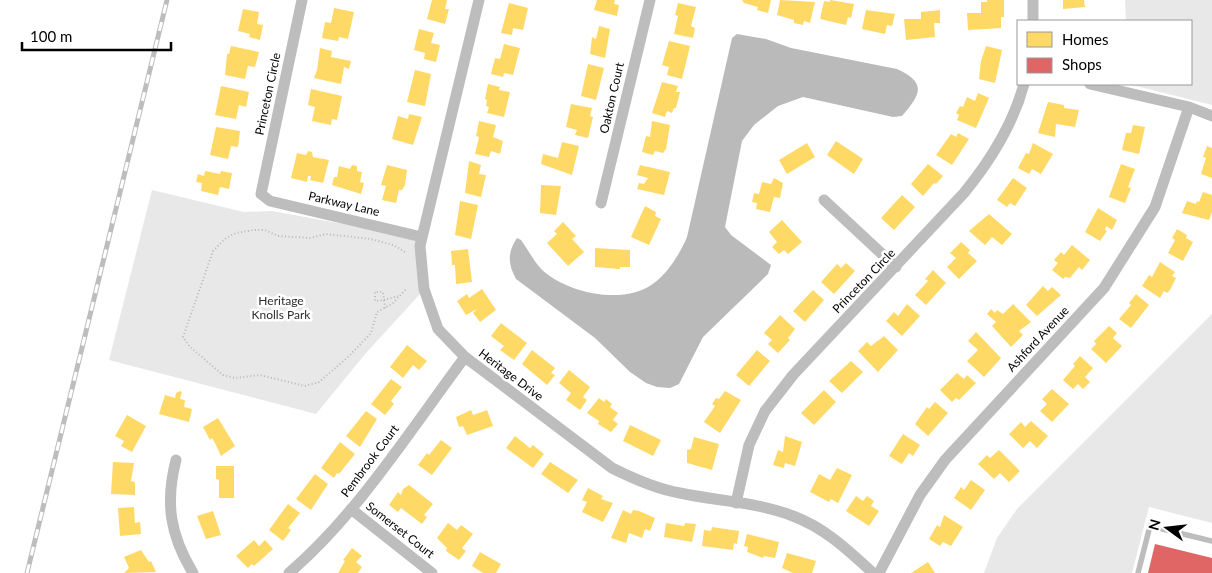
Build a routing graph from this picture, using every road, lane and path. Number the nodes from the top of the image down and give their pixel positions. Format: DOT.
graph roads {
  1 [pos="302,0"];
  2 [pos="479,0"];
  3 [pos="650,0"];
  4 [pos="1033,0"];
  5 [pos="1033,20"];
  6 [pos="1024,85"];
  7 [pos="1094,85"];
  8 [pos="1189,107"];
  9 [pos="1212,116"];
  10 [pos="261,194"];
  11 [pos="824,200"];
  12 [pos="601,203"];
  13 [pos="422,237"];
  14 [pos="405,252"];
  15 [pos="896,267"];
  16 [pos="407,288"];
  17 [pos="399,295"];
  18 [pos="384,300"];
  19 [pos="384,308"];
  20 [pos="465,357"];
  21 [pos="176,460"];
  22 [pos="736,503"];
  23 [pos="351,509"];
  24 [pos="1212,541"];
  25 [pos="193,573"];
  26 [pos="289,573"];
  27 [pos="432,573"];
  28 [pos="873,573"];
  29 [pos="879,573"];
  30 [pos="1138,573"];
  1 -- 10 [label="street, Princeton Circle"];
  2 -- 13 [label="street, Heritage Drive"];
  3 -- 12 [label="street, Oakton Court"];
  4 -- 5 [label="street"];
  6 -- 15 [label="street, Princeton Circle"];
  7 -- 8 [label="street"];
  8 -- 9 [label="street"];
  8 -- 29 [label="street, Ashford Avenue"];
  10 -- 13 [label="street, Parkway Lane"];
  11 -- 15 [label="street"];
  13 -- 20 [label="street, Heritage Drive"];
  14 -- 19 [label="path"];
  15 -- 22 [label="street, Princeton Circle"];
  16 -- 17 [label="path"];
  17 -- 18 [label="path"];
  17 -- 19 [label="path"];
  18 -- 18 [label="path"];
  18 -- 19 [label="path"];
  20 -- 22 [label="street, Heritage Drive"];
  20 -- 23 [label="street, Pembrook Court"];
  21 -- 25 [label="street"];
  22 -- 28 [label="street, Heritage Drive"];
  23 -- 26 [label="street, Pembrook Court"];
  23 -- 27 [label="street, Somerset Court"];
  24 -- 30 [label="lane"];
}
